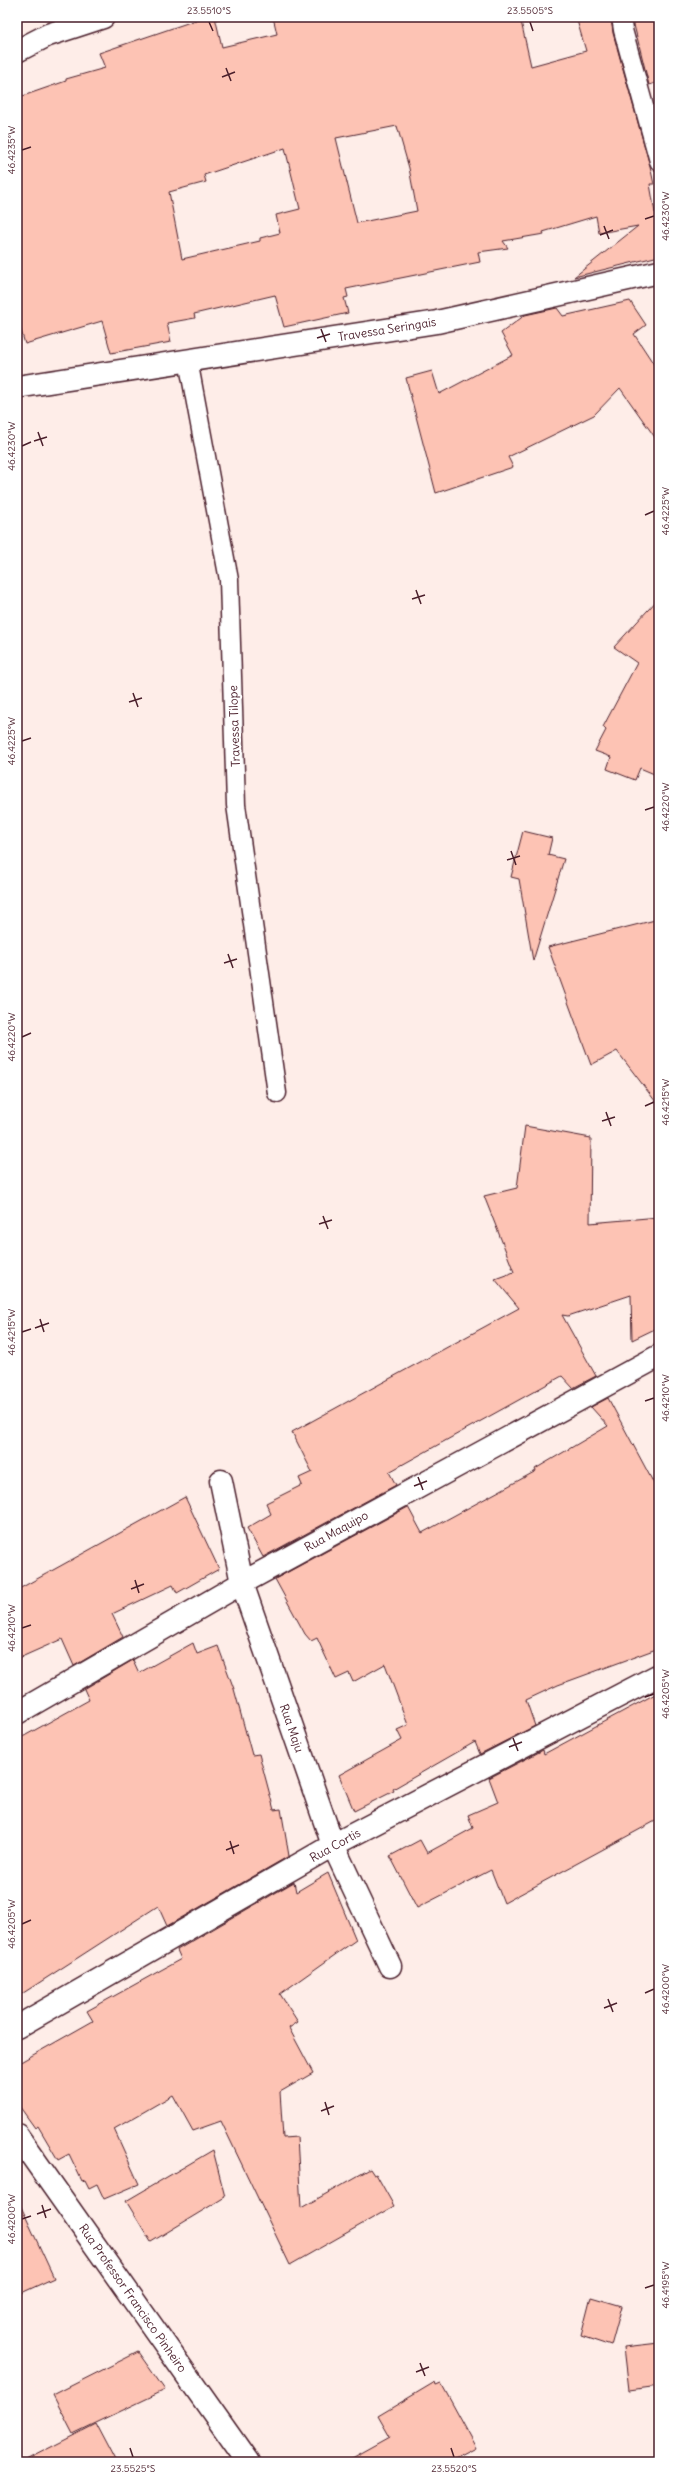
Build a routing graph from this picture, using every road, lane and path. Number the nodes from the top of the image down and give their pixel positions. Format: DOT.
graph roads {
  1 [pos="103,17"];
  2 [pos="621,17"];
  3 [pos="17,51"];
  4 [pos="659,161"];
  5 [pos="659,272"];
  6 [pos="188,360"];
  7 [pos="17,387"];
  8 [pos="277,1093"];
  9 [pos="659,1356"];
  10 [pos="221,1481"];
  11 [pos="242,1583"];
  12 [pos="659,1675"];
  13 [pos="17,1712"];
  14 [pos="333,1846"];
  15 [pos="390,1966"];
  16 [pos="17,2027"];
  17 [pos="17,2135"];
  18 [pos="248,2462"];
  1 -- 3 [label="street"];
  2 -- 4 [label="lane"];
  5 -- 6 [label="street, Travessa Seringais"];
  6 -- 7 [label="street, Travessa Seringais"];
  6 -- 8 [label="lane, Travessa Tilope"];
  9 -- 11 [label="street, Rua Maquipo"];
  10 -- 11 [label="street, Rua Maju"];
  11 -- 13 [label="street, Rua Maquipo"];
  11 -- 14 [label="street, Rua Maju"];
  12 -- 14 [label="street, Rua Cortis"];
  14 -- 15 [label="street, Rua Maju"];
  14 -- 16 [label="street, Rua Cortis"];
  17 -- 18 [label="street, Rua Professor Francisco Pinheiro"];
}
